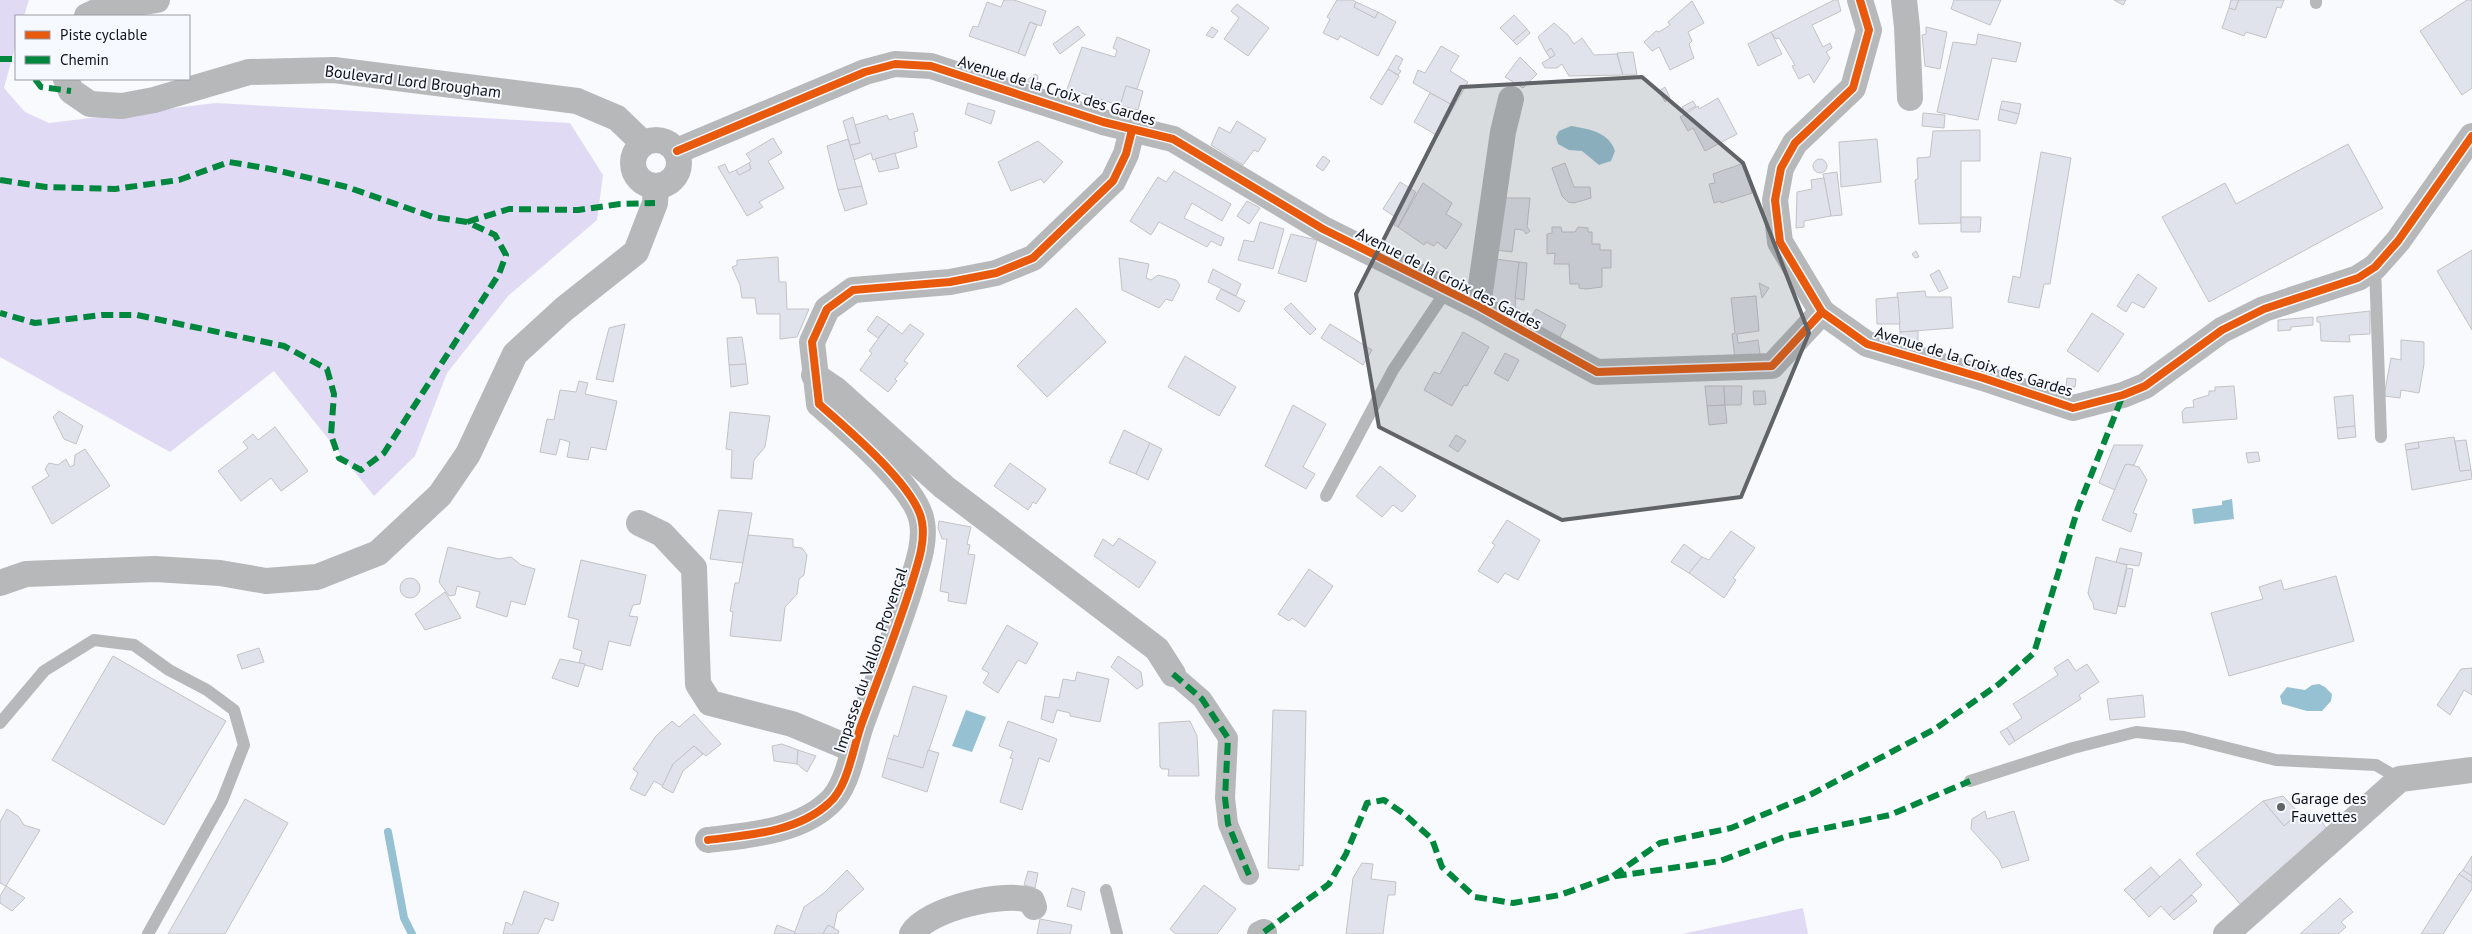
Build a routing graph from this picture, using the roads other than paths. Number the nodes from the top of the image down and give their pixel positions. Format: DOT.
graph roads {
  1 [pos="157,0"];
  2 [pos="1860,0"];
  3 [pos="1904,0"];
  4 [pos="90,15"];
  5 [pos="66,80"];
  6 [pos="1910,98"];
  7 [pos="1512,99"];
  8 [pos="1132,130"];
  9 [pos="2472,136"];
  10 [pos="643,143"];
  11 [pos="677,151"];
  12 [pos="656,187"];
  13 [pos="2375,267"];
  14 [pos="1446,291"];
  15 [pos="1478,306"];
  16 [pos="1822,312"];
  17 [pos="814,376"];
  18 [pos="2381,437"];
  19 [pos="1326,496"];
  20 [pos="639,523"];
  21 [pos="0,583"];
  22 [pos="1173,674"];
  23 [pos="0,723"];
  24 [pos="852,750"];
  25 [pos="2472,770"];
  26 [pos="2400,779"];
  27 [pos="1970,781"];
  28 [pos="708,840"];
  29 [pos="1249,874"];
  30 [pos="1106,890"];
  31 [pos="1034,907"];
  32 [pos="148,934"];
  33 [pos="912,934"];
  34 [pos="1117,934"];
  35 [pos="2226,934"];
  1 -- 4 [label="street"];
  2 -- 16 [label="street"];
  3 -- 6 [label="street"];
  5 -- 10 [label="street, Boulevard Lord Brougham"];
  7 -- 15 [label="street"];
  8 -- 11 [label="street, Avenue de la Croix des Gardes"];
  8 -- 14 [label="street, Avenue de la Croix des Gardes"];
  8 -- 17 [label="street, Impasse du Vallon Provençal"];
  9 -- 13 [label="street, Avenue de la Croix des Gardes"];
  10 -- 11 [label="street"];
  10 -- 12 [label="street"];
  11 -- 12 [label="street"];
  12 -- 21 [label="street"];
  13 -- 16 [label="street, Avenue de la Croix des Gardes"];
  13 -- 18 [label="lane"];
  14 -- 15 [label="street, Avenue de la Croix des Gardes"];
  14 -- 19 [label="lane"];
  15 -- 16 [label="street, Avenue de la Croix des Gardes"];
  17 -- 22 [label="street"];
  17 -- 24 [label="street, Impasse du Vallon Provençal"];
  20 -- 24 [label="street"];
  22 -- 29 [label="street"];
  23 -- 32 [label="lane"];
  24 -- 28 [label="street, Impasse du Vallon Provençal"];
  25 -- 26 [label="street"];
  26 -- 27 [label="lane"];
  26 -- 35 [label="street"];
  30 -- 34 [label="lane"];
  31 -- 33 [label="street"];
}
